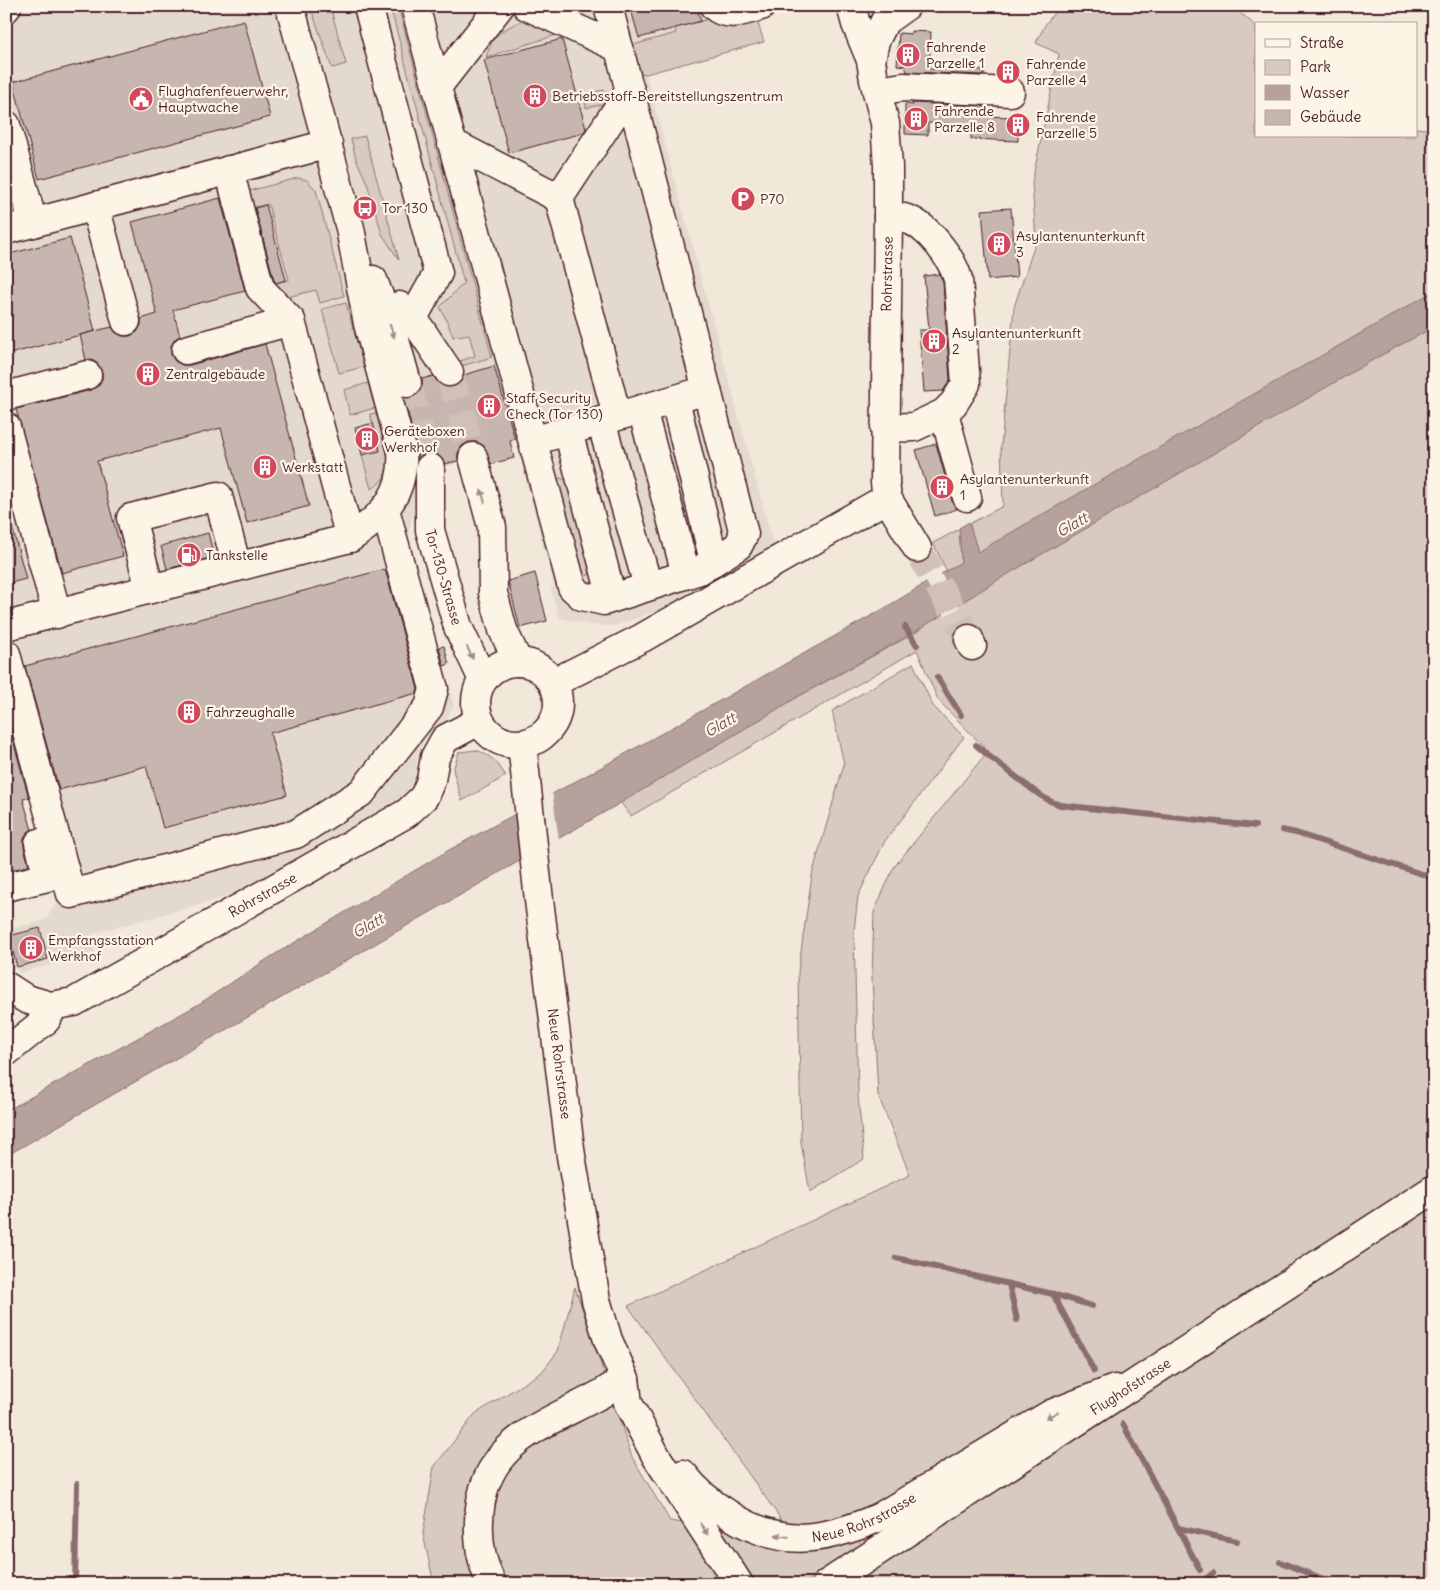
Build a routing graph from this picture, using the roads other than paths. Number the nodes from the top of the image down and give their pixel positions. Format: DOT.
graph roads {
  1 [pos="290,6"];
  2 [pos="368,6"];
  3 [pos="415,6"];
  4 [pos="500,6"];
  5 [pos="527,6"];
  6 [pos="608,6"];
  7 [pos="714,6"];
  8 [pos="761,6"];
  9 [pos="851,6"];
  10 [pos="906,6"];
  11 [pos="619,48"];
  12 [pos="872,60"];
  13 [pos="437,87"];
  14 [pos="630,90"];
  15 [pos="877,91"];
  16 [pos="1010,92"];
  17 [pos="6,125"];
  18 [pos="452,142"];
  19 [pos="328,144"];
  20 [pos="229,170"];
  21 [pos="559,198"];
  22 [pos="95,206"];
  23 [pos="888,217"];
  24 [pos="32,223"];
  25 [pos="350,228"];
  26 [pos="6,230"];
  27 [pos="375,285"];
  28 [pos="413,318"];
  29 [pos="126,321"];
  30 [pos="291,321"];
  31 [pos="186,350"];
  32 [pos="87,375"];
  33 [pos="707,390"];
  34 [pos="7,393"];
  35 [pos="675,400"];
  36 [pos="944,413"];
  37 [pos="620,416"];
  38 [pos="6,427"];
  39 [pos="885,428"];
  40 [pos="568,431"];
  41 [pos="533,441"];
  42 [pos="967,497"];
  43 [pos="887,498"];
  44 [pos="388,504"];
  45 [pos="430,530"];
  46 [pos="350,538"];
  47 [pos="917,548"];
  48 [pos="714,561"];
  49 [pos="237,567"];
  50 [pos="686,574"];
  51 [pos="648,586"];
  52 [pos="150,590"];
  53 [pos="612,598"];
  54 [pos="57,614"];
  55 [pos="6,626"];
  56 [pos="6,654"];
  57 [pos="518,662"];
  58 [pos="483,680"];
  59 [pos="553,683"];
  60 [pos="6,721"];
  61 [pos="479,721"];
  62 [pos="523,757"];
  63 [pos="6,887"];
  64 [pos="6,986"];
  65 [pos="50,1006"];
  66 [pos="6,1052"];
  67 [pos="1434,1189"];
  68 [pos="1146,1377"];
  69 [pos="624,1379"];
  70 [pos="829,1583"];
  71 [pos="492,1584"];
  72 [pos="738,1584"];
  1 -- 19 [label="street"];
  2 -- 28 [label="street"];
  3 -- 13 [label="street"];
  4 -- 13 [label="street"];
  5 -- 11 [label="street"];
  6 -- 11 [label="street"];
  7 -- 8 [label="street"];
  9 -- 12 [label="street"];
  10 -- 12 [label="street, Rohrstrasse"];
  11 -- 14 [label="street"];
  12 -- 15 [label="street, Rohrstrasse"];
  13 -- 18 [label="street"];
  14 -- 21 [label="street"];
  14 -- 33 [label="street"];
  15 -- 16 [label="street"];
  15 -- 23 [label="street, Rohrstrasse"];
  17 -- 24 [label="street"];
  18 -- 21 [label="street"];
  18 -- 41 [label="street"];
  19 -- 20 [label="street"];
  19 -- 25 [label="street"];
  20 -- 22 [label="street"];
  20 -- 30 [label="street"];
  21 -- 37 [label="street"];
  22 -- 24 [label="street"];
  22 -- 29 [label="street"];
  23 -- 36 [label="street"];
  23 -- 39 [label="street, Rohrstrasse"];
  24 -- 26 [label="street"];
  25 -- 27 [label="street"];
  25 -- 44 [label="street"];
  27 -- 28 [label="street"];
  27 -- 28 [label="street, one-way"];
  30 -- 31 [label="street"];
  30 -- 46 [label="street"];
  32 -- 34 [label="street"];
  33 -- 35 [label="street"];
  33 -- 48 [label="street"];
  35 -- 37 [label="street"];
  35 -- 48 [label="street"];
  36 -- 39 [label="street"];
  36 -- 42 [label="street"];
  37 -- 40 [label="street"];
  37 -- 50 [label="street"];
  37 -- 51 [label="street"];
  38 -- 54 [label="street"];
  39 -- 43 [label="street, Rohrstrasse"];
  40 -- 41 [label="street"];
  40 -- 53 [label="street"];
  41 -- 53 [label="street"];
  43 -- 47 [label="street, Rohrstrasse"];
  43 -- 59 [label="street"];
  44 -- 45 [label="street"];
  44 -- 46 [label="street"];
  44 -- 56 [label="street"];
  57 -- 45 [label="street, Tor-130-Strasse, one-way"];
  45 -- 58 [label="street, Tor-130-Strasse, one-way"];
  46 -- 49 [label="street"];
  48 -- 50 [label="street"];
  49 -- 52 [label="street"];
  49 -- 52 [label="street"];
  50 -- 51 [label="street"];
  51 -- 53 [label="street"];
  52 -- 54 [label="street"];
  54 -- 55 [label="street"];
  57 -- 58 [label="street"];
  57 -- 59 [label="street"];
  58 -- 61 [label="street"];
  59 -- 62 [label="street"];
  60 -- 63 [label="street"];
  61 -- 62 [label="street"];
  61 -- 65 [label="street, Rohrstrasse"];
  62 -- 69 [label="street, Neue Rohrstrasse"];
  64 -- 65 [label="street, Rohrstrasse"];
  65 -- 66 [label="street"];
  67 -- 68 [label="street, Flughofstrasse"];
  68 -- 69 [label="street, Neue Rohrstrasse, one-way"];
  68 -- 70 [label="street, Flughofstrasse"];
  69 -- 71 [label="street"];
  69 -- 72 [label="street, Neue Rohrstrasse, one-way"];
}
